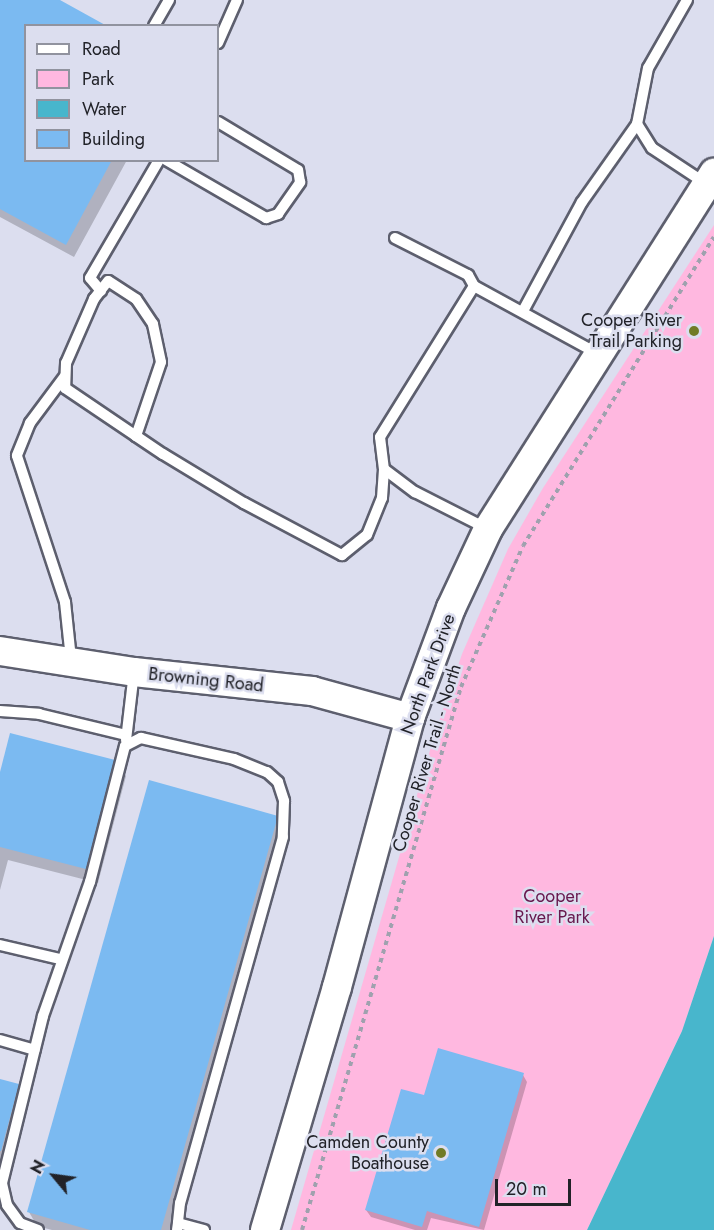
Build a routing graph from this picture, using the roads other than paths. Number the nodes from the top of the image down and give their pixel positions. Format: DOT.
graph roads {
  1 [pos="169,0"];
  2 [pos="237,0"];
  3 [pos="687,0"];
  4 [pos="155,24"];
  5 [pos="219,41"];
  6 [pos="219,123"];
  7 [pos="637,124"];
  8 [pos="158,162"];
  9 [pos="169,162"];
  10 [pos="711,178"];
  11 [pos="396,238"];
  12 [pos="474,286"];
  13 [pos="101,291"];
  14 [pos="523,311"];
  15 [pos="598,354"];
  16 [pos="65,375"];
  17 [pos="136,436"];
  18 [pos="384,469"];
  19 [pos="488,529"];
  20 [pos="0,651"];
  21 [pos="71,660"];
  22 [pos="134,672"];
  23 [pos="0,711"];
  24 [pos="410,718"];
  25 [pos="126,741"];
  26 [pos="0,945"];
  27 [pos="60,959"];
  28 [pos="0,1040"];
  29 [pos="35,1050"];
  30 [pos="2,1191"];
  31 [pos="178,1226"];
  32 [pos="39,1230"];
  33 [pos="204,1230"];
  34 [pos="265,1230"];
  1 -- 4 [label="lane"];
  2 -- 5 [label="lane"];
  3 -- 7 [label="lane"];
  6 -- 9 [label="lane"];
  7 -- 10 [label="lane"];
  7 -- 14 [label="lane"];
  8 -- 13 [label="lane"];
  10 -- 15 [label="street, North Park Drive"];
  11 -- 12 [label="lane"];
  12 -- 14 [label="lane"];
  12 -- 18 [label="lane"];
  13 -- 16 [label="lane"];
  13 -- 17 [label="lane"];
  14 -- 15 [label="lane"];
  15 -- 19 [label="street, North Park Drive"];
  16 -- 17 [label="lane"];
  16 -- 21 [label="lane"];
  17 -- 18 [label="lane"];
  18 -- 19 [label="lane"];
  19 -- 24 [label="street, North Park Drive"];
  20 -- 21 [label="street, Browning Road"];
  21 -- 22 [label="street, Browning Road"];
  22 -- 24 [label="street, Browning Road"];
  22 -- 25 [label="lane"];
  23 -- 25 [label="lane"];
  24 -- 34 [label="street, North Park Drive"];
  25 -- 27 [label="lane"];
  25 -- 31 [label="lane"];
  26 -- 27 [label="lane"];
  27 -- 29 [label="lane"];
  28 -- 29 [label="lane"];
  29 -- 30 [label="lane"];
  30 -- 32 [label="lane"];
  31 -- 33 [label="lane"];
}
